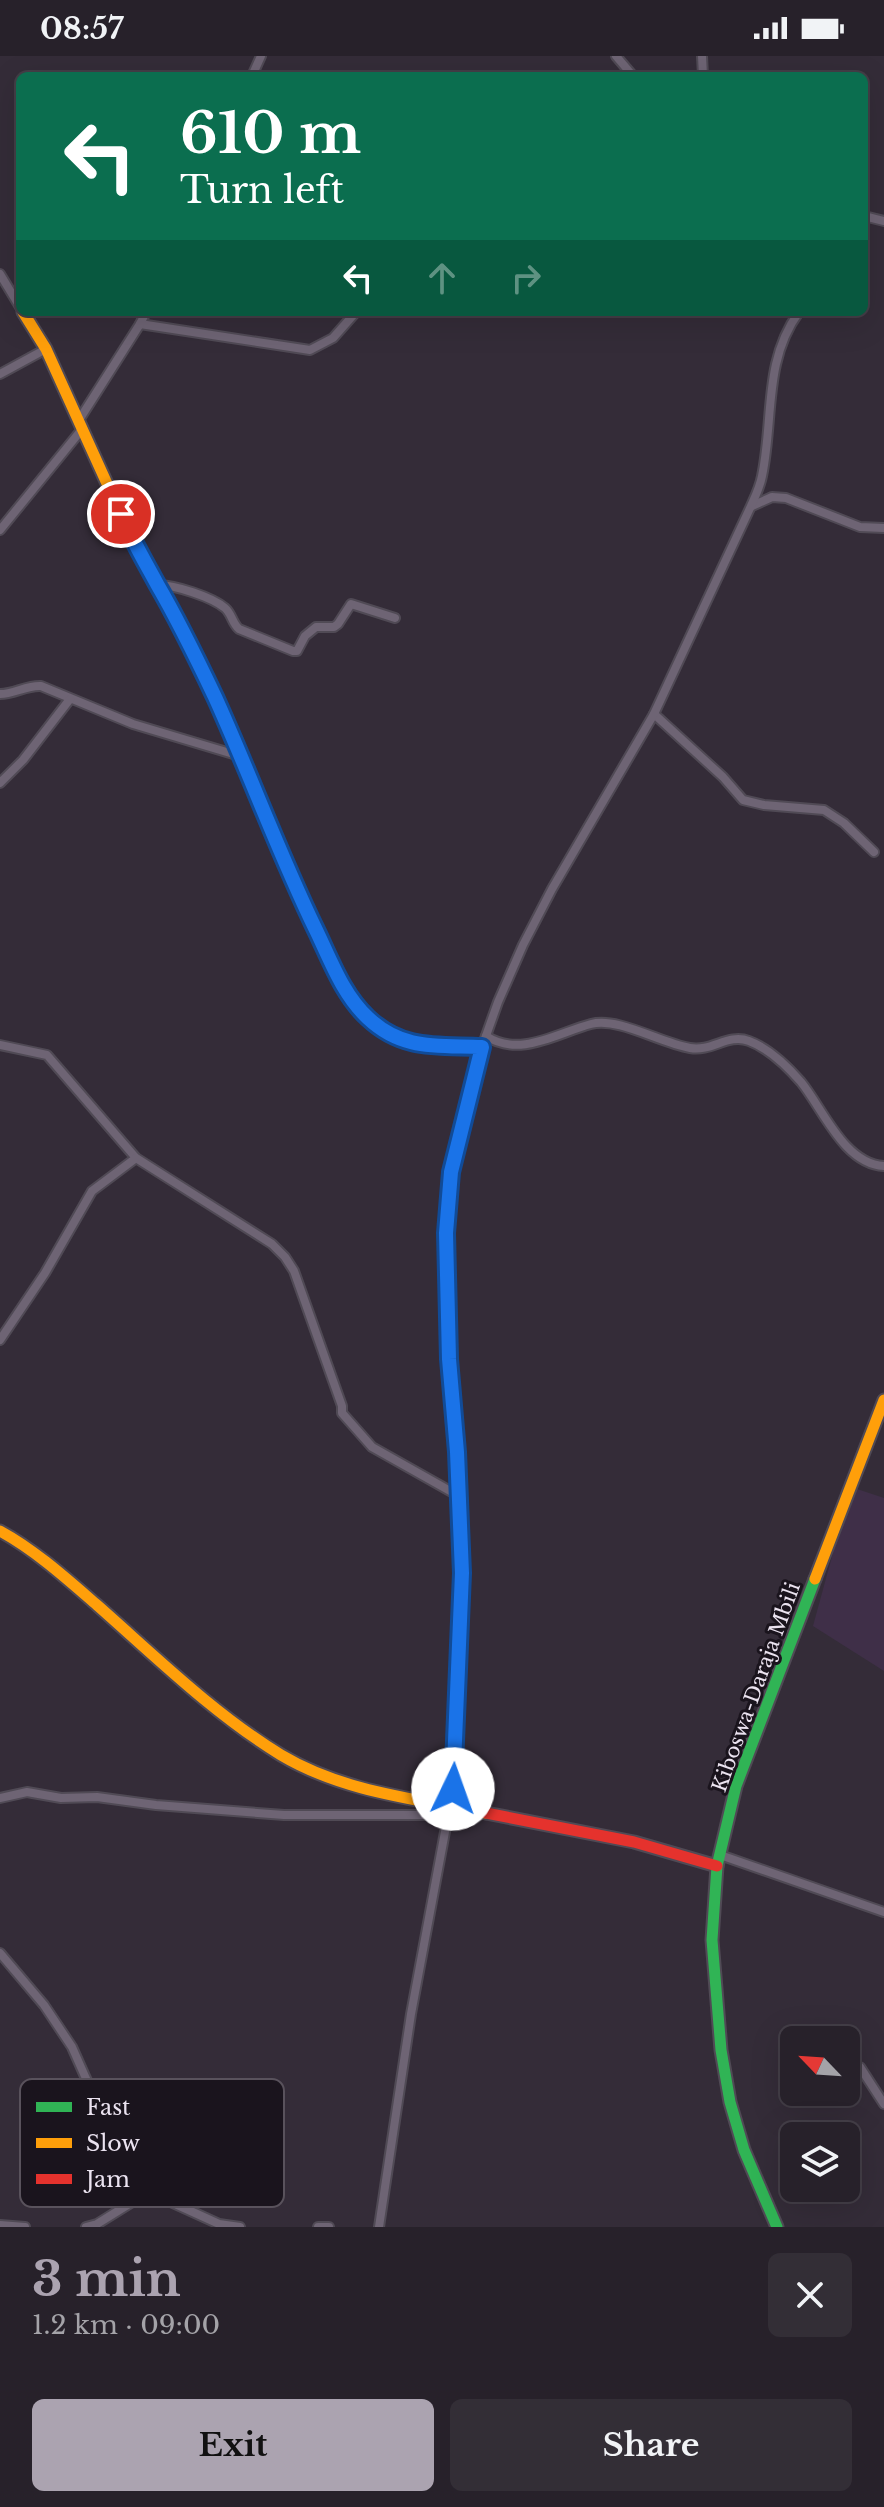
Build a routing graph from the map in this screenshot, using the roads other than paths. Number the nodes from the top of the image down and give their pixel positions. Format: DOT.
graph roads {
  1 [pos="616,56"];
  2 [pos="630,72"];
  3 [pos="0,274"];
  4 [pos="16,300"];
  5 [pos="26,316"];
  6 [pos="144,316"];
  7 [pos="352,316"];
  8 [pos="796,316"];
  9 [pos="140,324"];
  10 [pos="46,349"];
  11 [pos="0,374"];
  12 [pos="81,424"];
  13 [pos="751,506"];
  14 [pos="884,528"];
  15 [pos="0,530"];
  16 [pos="158,585"];
  17 [pos="395,618"];
  18 [pos="0,694"];
  19 [pos="70,699"];
  20 [pos="654,714"];
  21 [pos="240,756"];
  22 [pos="0,783"];
  23 [pos="874,852"];
  24 [pos="484,1042"];
  25 [pos="0,1045"];
  26 [pos="136,1158"];
  27 [pos="884,1166"];
  28 [pos="0,1340"];
  29 [pos="884,1400"];
  30 [pos="459,1496"];
  31 [pos="0,1531"];
  32 [pos="0,1798"];
  33 [pos="454,1806"];
  34 [pos="442,1815"];
  35 [pos="719,1860"];
  36 [pos="884,1912"];
  37 [pos="0,1953"];
  38 [pos="860,2067"];
  39 [pos="86,2079"];
  40 [pos="884,2104"];
  41 [pos="124,2207"];
  42 [pos="180,2207"];
  43 [pos="0,2225"];
  44 [pos="218,2226"];
  45 [pos="25,2227"];
  46 [pos="86,2227"];
  47 [pos="240,2227"];
  48 [pos="318,2227"];
  49 [pos="329,2227"];
  50 [pos="379,2227"];
  51 [pos="777,2227"];
  1 -- 2 [label="street"];
  3 -- 4 [label="street"];
  5 -- 10 [label="street"];
  6 -- 9 [label="street"];
  7 -- 9 [label="street"];
  8 -- 13 [label="street"];
  9 -- 12 [label="street"];
  10 -- 11 [label="street"];
  10 -- 12 [label="street"];
  12 -- 15 [label="street"];
  12 -- 16 [label="street"];
  13 -- 14 [label="street"];
  13 -- 20 [label="street"];
  16 -- 17 [label="street"];
  16 -- 21 [label="street"];
  18 -- 19 [label="street"];
  19 -- 21 [label="street"];
  19 -- 22 [label="street"];
  20 -- 23 [label="street"];
  20 -- 24 [label="street"];
  21 -- 24 [label="street"];
  24 -- 27 [label="street"];
  24 -- 30 [label="street"];
  25 -- 26 [label="street"];
  26 -- 28 [label="street"];
  26 -- 30 [label="street"];
  29 -- 35 [label="street, Kiboswa-Daraja Mbili"];
  30 -- 33 [label="street"];
  31 -- 33 [label="street"];
  32 -- 34 [label="street"];
  33 -- 35 [label="street"];
  33 -- 50 [label="street"];
  35 -- 36 [label="street"];
  35 -- 51 [label="street, Kiboswa-Daraja Mbili"];
  37 -- 39 [label="street"];
  38 -- 40 [label="street"];
  41 -- 46 [label="street"];
  42 -- 44 [label="street"];
  43 -- 45 [label="street"];
  44 -- 47 [label="street"];
  48 -- 49 [label="street"];
}
